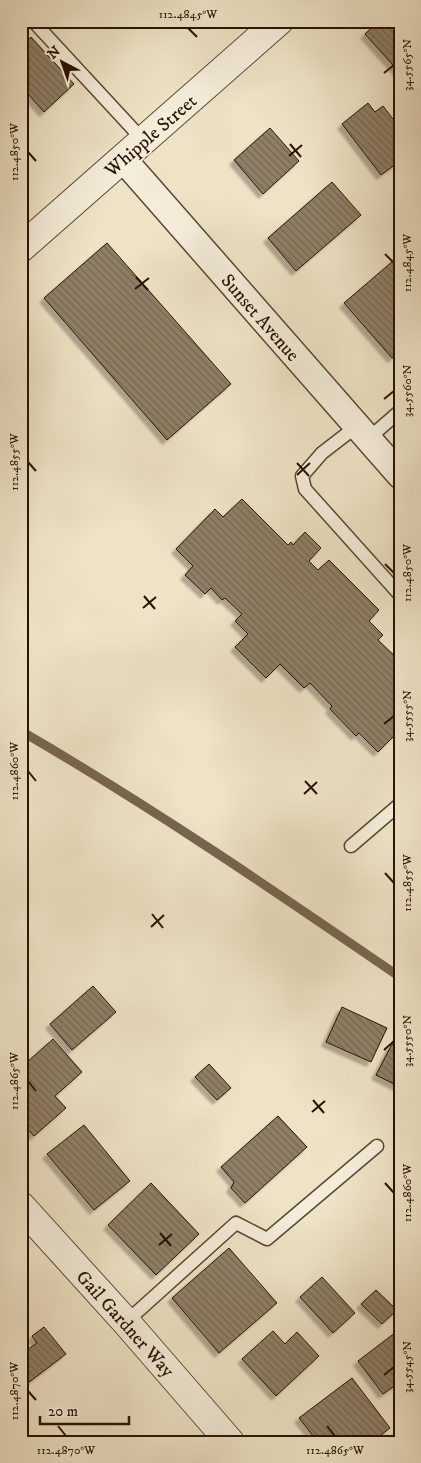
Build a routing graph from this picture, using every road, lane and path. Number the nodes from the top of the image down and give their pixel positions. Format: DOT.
graph roads {
  1 [pos="33,21"];
  2 [pos="279,21"];
  3 [pos="144,140"];
  4 [pos="123,159"];
  5 [pos="21,248"];
  6 [pos="400,411"];
  7 [pos="362,432"];
  8 [pos="400,474"];
  9 [pos="400,595"];
  10 [pos="400,804"];
  11 [pos="350,846"];
  12 [pos="377,1146"];
  13 [pos="21,1206"];
  14 [pos="126,1322"];
  15 [pos="230,1442"];
  1 -- 3 [label="lane"];
  2 -- 3 [label="street, Whipple Street"];
  3 -- 4 [label="street, Whipple Street"];
  4 -- 5 [label="street, Whipple Street"];
  4 -- 7 [label="street, Sunset Avenue"];
  6 -- 7 [label="lane"];
  7 -- 8 [label="street, Sunset Avenue"];
  7 -- 9 [label="lane"];
  10 -- 11 [label="lane"];
  12 -- 14 [label="lane"];
  13 -- 14 [label="street, Gail Gardner Way"];
  14 -- 15 [label="street, Gail Gardner Way"];
}
